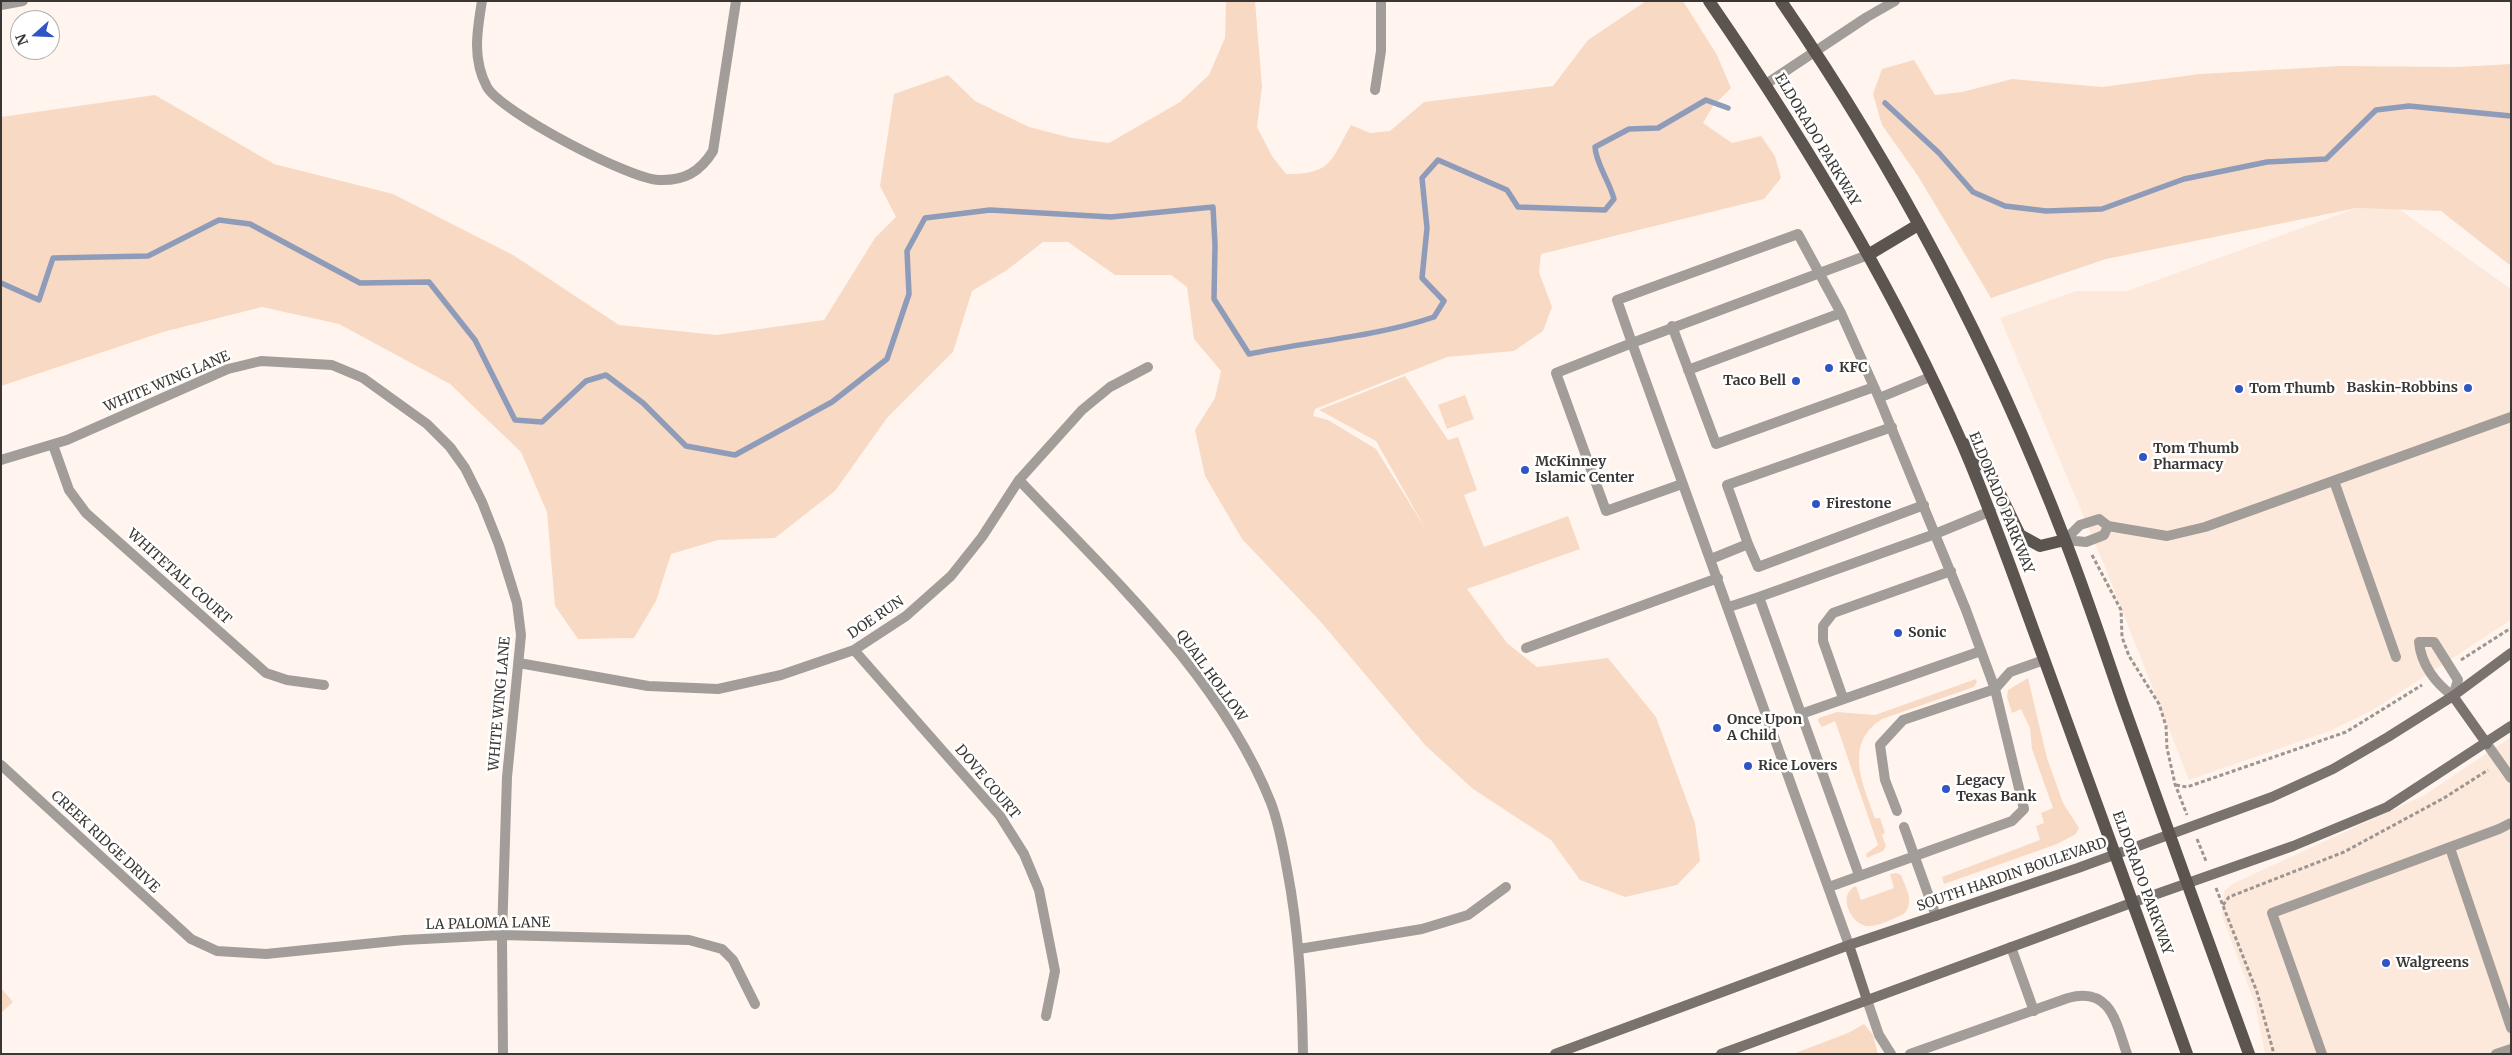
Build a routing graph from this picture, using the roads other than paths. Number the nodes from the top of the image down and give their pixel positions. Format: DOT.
graph roads {
  1 [pos="22,1"];
  2 [pos="482,1"];
  3 [pos="736,1"];
  4 [pos="1381,1"];
  5 [pos="1709,1"];
  6 [pos="1781,1"];
  7 [pos="1895,1"];
  8 [pos="1,6"];
  9 [pos="1815,51"];
  10 [pos="1766,84"];
  11 [pos="1375,90"];
  12 [pos="1918,225"];
  13 [pos="1868,255"];
  14 [pos="1821,272"];
  15 [pos="1841,313"];
  16 [pos="1672,326"];
  17 [pos="1632,342"];
  18 [pos="1148,366"];
  19 [pos="1688,370"];
  20 [pos="1930,376"];
  21 [pos="1874,387"];
  22 [pos="1879,398"];
  23 [pos="2511,417"];
  24 [pos="1892,427"];
  25 [pos="1960,439"];
  26 [pos="53,445"];
  27 [pos="1,460"];
  28 [pos="1019,480"];
  29 [pos="2334,481"];
  30 [pos="1682,484"];
  31 [pos="1924,505"];
  32 [pos="1991,511"];
  33 [pos="2108,526"];
  34 [pos="1935,534"];
  35 [pos="2065,540"];
  36 [pos="1748,544"];
  37 [pos="1711,559"];
  38 [pos="1951,571"];
  39 [pos="1718,578"];
  40 [pos="1759,597"];
  41 [pos="1729,608"];
  42 [pos="1526,648"];
  43 [pos="854,650"];
  44 [pos="1981,651"];
  45 [pos="2511,653"];
  46 [pos="2396,657"];
  47 [pos="2044,660"];
  48 [pos="519,663"];
  49 [pos="324,685"];
  50 [pos="1995,688"];
  51 [pos="2453,696"];
  52 [pos="1843,698"];
  53 [pos="1801,714"];
  54 [pos="2511,726"];
  55 [pos="2487,744"];
  56 [pos="1,765"];
  57 [pos="2511,778"];
  58 [pos="1897,811"];
  59 [pos="2511,823"];
  60 [pos="1904,827"];
  61 [pos="2170,835"];
  62 [pos="2450,848"];
  63 [pos="2116,854"];
  64 [pos="1913,856"];
  65 [pos="1859,875"];
  66 [pos="2186,883"];
  67 [pos="1506,887"];
  68 [pos="1828,887"];
  69 [pos="2134,902"];
  70 [pos="1936,916"];
  71 [pos="502,935"];
  72 [pos="191,940"];
  73 [pos="1849,945"];
  74 [pos="2011,947"];
  75 [pos="1299,949"];
  76 [pos="1867,1000"];
  77 [pos="755,1004"];
  78 [pos="2034,1011"];
  79 [pos="1046,1016"];
  80 [pos="2511,1028"];
  81 [pos="2511,1049"];
  82 [pos="2185,1053"];
  83 [pos="502,1054"];
  84 [pos="1303,1054"];
  85 [pos="1555,1054"];
  86 [pos="1721,1054"];
  87 [pos="1891,1054"];
  88 [pos="1910,1054"];
  89 [pos="2127,1054"];
  90 [pos="2249,1054"];
  91 [pos="2322,1054"];
  92 [pos="2496,1054"];
  1 -- 8 [label="street"];
  2 -- 3 [label="street"];
  4 -- 11 [label="street"];
  5 -- 10 [label="main road, ELDORADO PARKWAY"];
  6 -- 9 [label="main road"];
  7 -- 9 [label="street"];
  9 -- 10 [label="street"];
  9 -- 12 [label="main road"];
  10 -- 13 [label="main road, ELDORADO PARKWAY"];
  12 -- 13 [label="main road"];
  12 -- 35 [label="main road"];
  13 -- 14 [label="street"];
  13 -- 20 [label="main road, ELDORADO PARKWAY"];
  14 -- 15 [label="street"];
  14 -- 16 [label="street"];
  14 -- 17 [label="street"];
  15 -- 19 [label="street"];
  15 -- 21 [label="street"];
  16 -- 17 [label="street"];
  16 -- 19 [label="street"];
  17 -- 30 [label="street"];
  17 -- 30 [label="street"];
  18 -- 28 [label="street, DOE RUN"];
  19 -- 21 [label="street"];
  20 -- 22 [label="street"];
  20 -- 25 [label="main road, ELDORADO PARKWAY"];
  21 -- 22 [label="street"];
  22 -- 24 [label="street"];
  23 -- 29 [label="street"];
  24 -- 31 [label="street"];
  24 -- 36 [label="street"];
  25 -- 32 [label="main road, ELDORADO PARKWAY"];
  25 -- 35 [label="main road"];
  26 -- 27 [label="street, WHITE WING LANE"];
  26 -- 48 [label="street, WHITE WING LANE"];
  26 -- 49 [label="street, WHITETAIL COURT"];
  28 -- 43 [label="street, DOE RUN"];
  28 -- 75 [label="street, QUAIL HOLLOW"];
  29 -- 33 [label="street"];
  29 -- 46 [label="street"];
  30 -- 37 [label="street"];
  31 -- 34 [label="street"];
  31 -- 36 [label="street"];
  32 -- 34 [label="street"];
  32 -- 47 [label="main road, ELDORADO PARKWAY"];
  33 -- 35 [label="street"];
  33 -- 35 [label="street"];
  34 -- 38 [label="street"];
  34 -- 40 [label="street"];
  35 -- 61 [label="main road"];
  36 -- 37 [label="street"];
  37 -- 39 [label="street"];
  38 -- 44 [label="street"];
  38 -- 52 [label="street"];
  39 -- 41 [label="street"];
  39 -- 42 [label="street"];
  40 -- 41 [label="street"];
  40 -- 53 [label="street"];
  41 -- 68 [label="street"];
  43 -- 48 [label="street, DOE RUN"];
  43 -- 79 [label="street, DOVE COURT"];
  44 -- 50 [label="street"];
  44 -- 52 [label="street"];
  45 -- 51 [label="main road, SOUTH HARDIN BOULEVARD"];
  47 -- 50 [label="street"];
  47 -- 63 [label="main road, ELDORADO PARKWAY"];
  48 -- 71 [label="street, WHITE WING LANE"];
  50 -- 58 [label="street"];
  50 -- 64 [label="street"];
  51 -- 51 [label="street"];
  51 -- 55 [label="main road"];
  51 -- 61 [label="main road, SOUTH HARDIN BOULEVARD"];
  52 -- 53 [label="street"];
  53 -- 65 [label="street"];
  54 -- 55 [label="main road"];
  55 -- 57 [label="street"];
  55 -- 66 [label="main road"];
  56 -- 72 [label="street, CREEK RIDGE DRIVE"];
  59 -- 62 [label="street"];
  60 -- 64 [label="street"];
  61 -- 63 [label="main road, SOUTH HARDIN BOULEVARD"];
  61 -- 66 [label="main road"];
  62 -- 80 [label="street"];
  62 -- 91 [label="street"];
  63 -- 69 [label="main road, ELDORADO PARKWAY"];
  63 -- 70 [label="main road, SOUTH HARDIN BOULEVARD"];
  64 -- 65 [label="street"];
  64 -- 70 [label="street"];
  65 -- 68 [label="street"];
  66 -- 69 [label="main road"];
  66 -- 90 [label="main road"];
  67 -- 75 [label="street"];
  68 -- 73 [label="street"];
  69 -- 74 [label="main road"];
  69 -- 82 [label="main road, ELDORADO PARKWAY"];
  70 -- 73 [label="main road, SOUTH HARDIN BOULEVARD"];
  71 -- 72 [label="street, LA PALOMA LANE"];
  71 -- 77 [label="street, LA PALOMA LANE"];
  71 -- 83 [label="street, WHITE WING LANE"];
  73 -- 76 [label="main road"];
  73 -- 85 [label="main road, SOUTH HARDIN BOULEVARD"];
  74 -- 76 [label="main road"];
  74 -- 78 [label="street"];
  75 -- 84 [label="street, QUAIL HOLLOW"];
  76 -- 86 [label="main road"];
  76 -- 87 [label="street"];
  78 -- 88 [label="street"];
  78 -- 89 [label="street"];
  81 -- 92 [label="street"];
}
